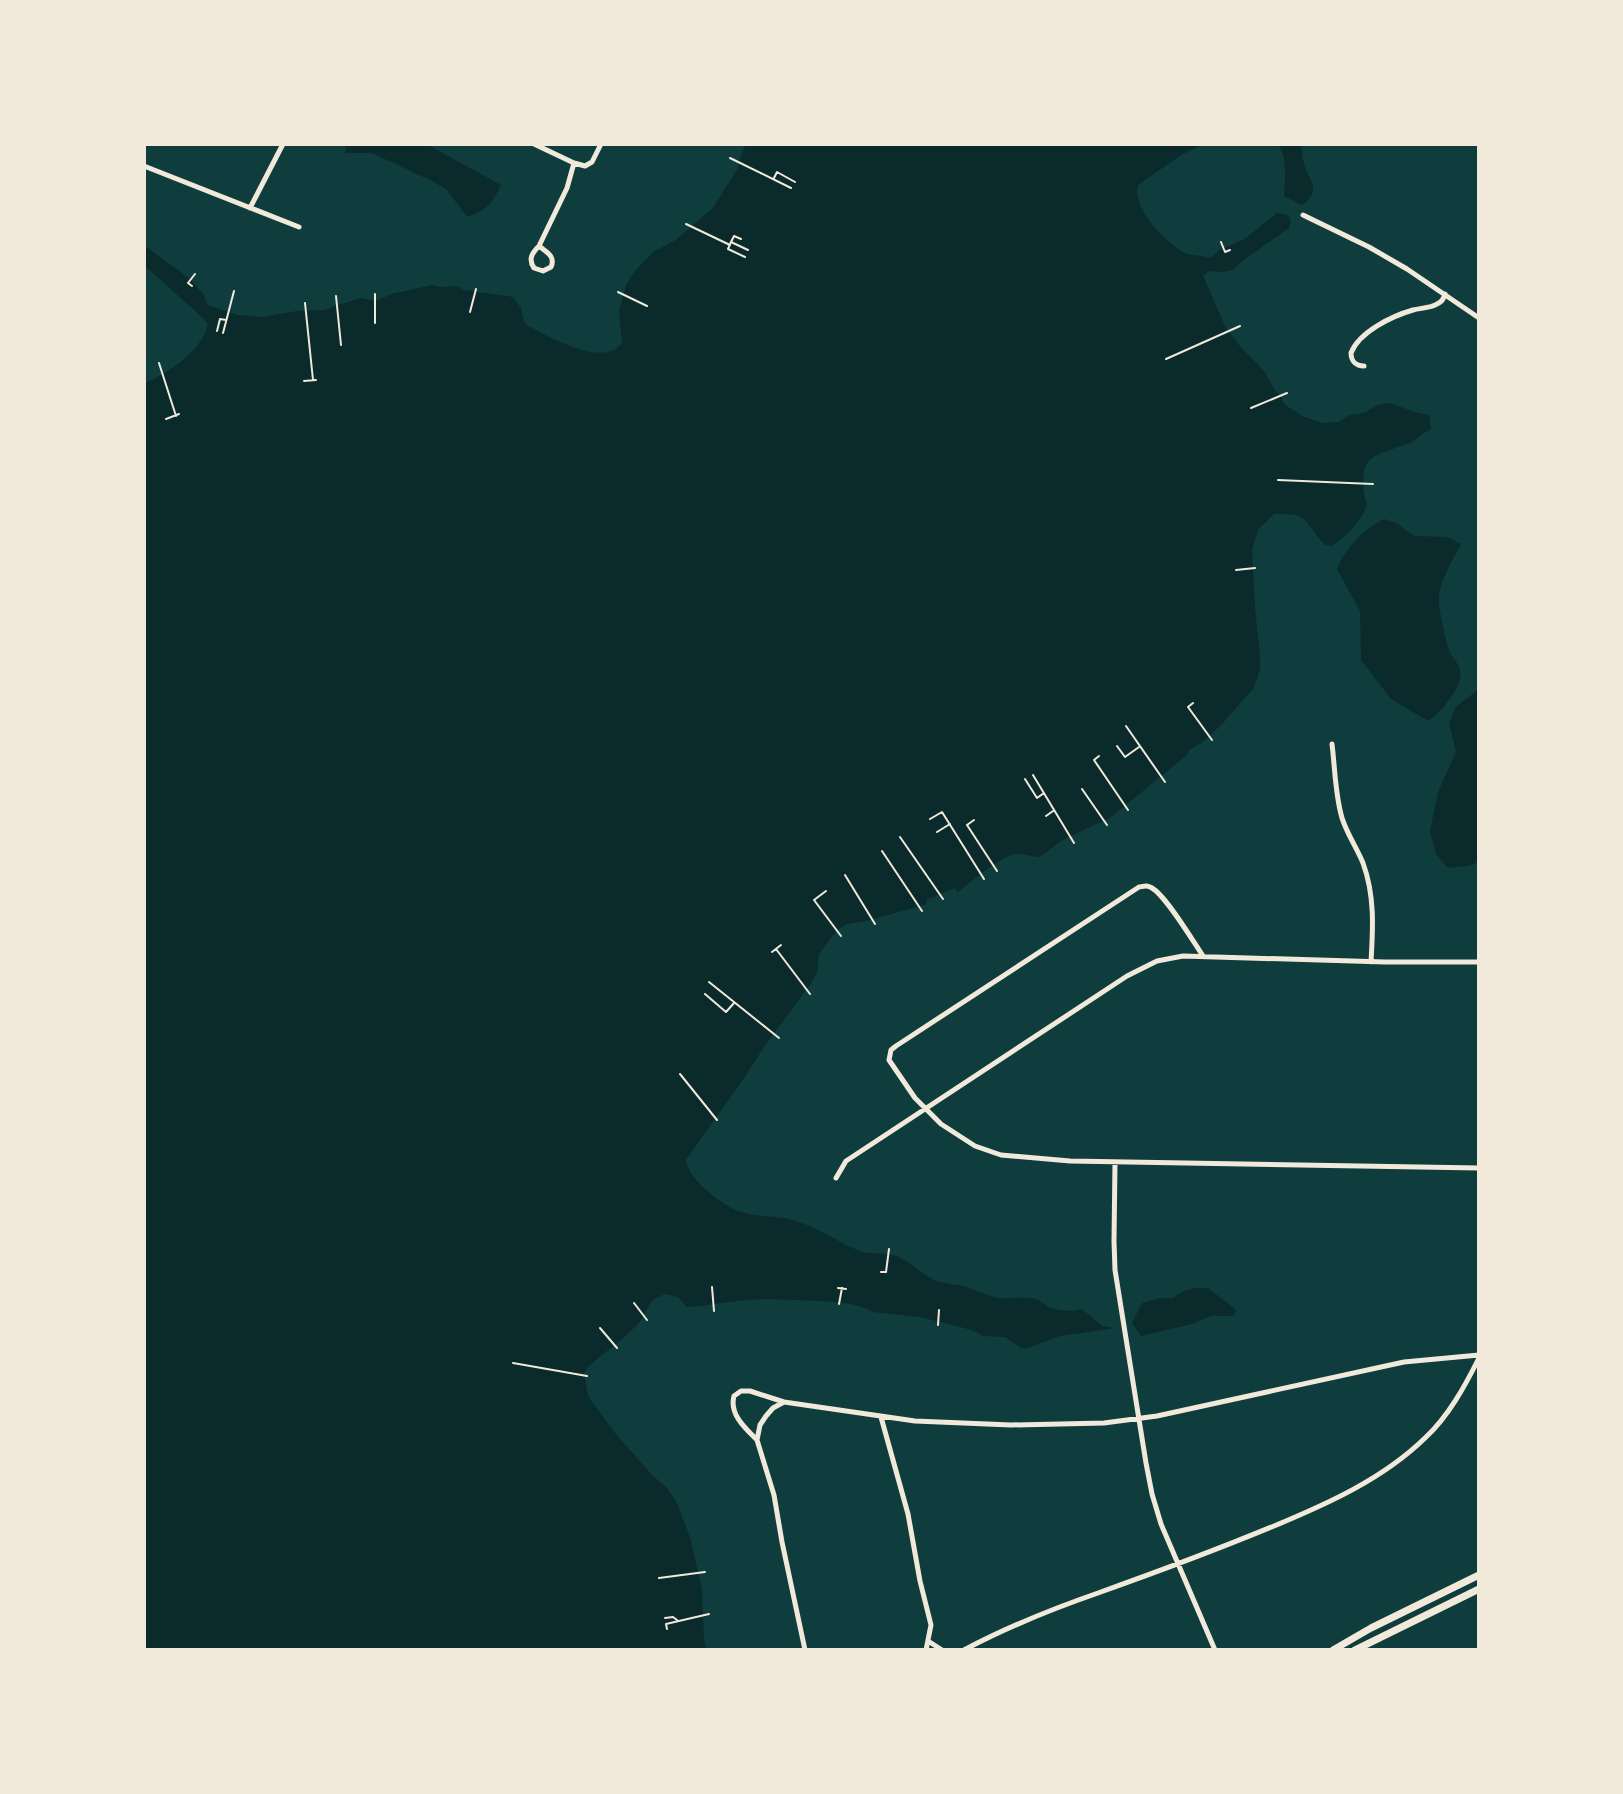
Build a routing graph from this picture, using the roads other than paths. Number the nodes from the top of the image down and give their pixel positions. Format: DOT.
graph roads {
  1 [pos="283,144"];
  2 [pos="534,144"];
  3 [pos="601,144"];
  4 [pos="574,163"];
  5 [pos="144,166"];
  6 [pos="250,208"];
  7 [pos="1303,215"];
  8 [pos="299,227"];
  9 [pos="539,246"];
  10 [pos="1445,294"];
  11 [pos="1479,318"];
  12 [pos="1364,366"];
  13 [pos="1332,744"];
  14 [pos="1203,956"];
  15 [pos="1371,962"];
  16 [pos="1479,962"];
  17 [pos="925,1109"];
  18 [pos="1115,1162"];
  19 [pos="1479,1168"];
  20 [pos="836,1178"];
  21 [pos="1479,1357"];
  22 [pos="784,1402"];
  23 [pos="881,1417"];
  24 [pos="1140,1419"];
  25 [pos="757,1440"];
  26 [pos="1177,1564"];
  27 [pos="1479,1575"];
  28 [pos="1479,1589"];
  29 [pos="928,1641"];
  30 [pos="805,1650"];
  31 [pos="926,1650"];
  32 [pos="942,1650"];
  33 [pos="964,1650"];
  34 [pos="1215,1650"];
  35 [pos="1333,1650"];
  36 [pos="1355,1650"];
  1 -- 6 [label="street"];
  2 -- 4 [label="street"];
  3 -- 4 [label="street"];
  4 -- 9 [label="street"];
  5 -- 6 [label="street"];
  6 -- 8 [label="street"];
  7 -- 10 [label="street"];
  9 -- 9 [label="street"];
  10 -- 11 [label="street"];
  10 -- 12 [label="street"];
  13 -- 15 [label="street"];
  14 -- 15 [label="street"];
  14 -- 17 [label="street"];
  14 -- 17 [label="street"];
  15 -- 16 [label="street"];
  17 -- 18 [label="street"];
  17 -- 20 [label="street"];
  18 -- 19 [label="street"];
  18 -- 24 [label="street"];
  21 -- 24 [label="street"];
  21 -- 26 [label="street"];
  22 -- 23 [label="street"];
  22 -- 25 [label="street"];
  22 -- 25 [label="street"];
  23 -- 24 [label="street"];
  23 -- 29 [label="street"];
  24 -- 26 [label="street"];
  25 -- 30 [label="street"];
  26 -- 33 [label="street"];
  26 -- 34 [label="street"];
  27 -- 35 [label="main road"];
  28 -- 36 [label="main road"];
  29 -- 31 [label="street"];
  29 -- 32 [label="street"];
}
